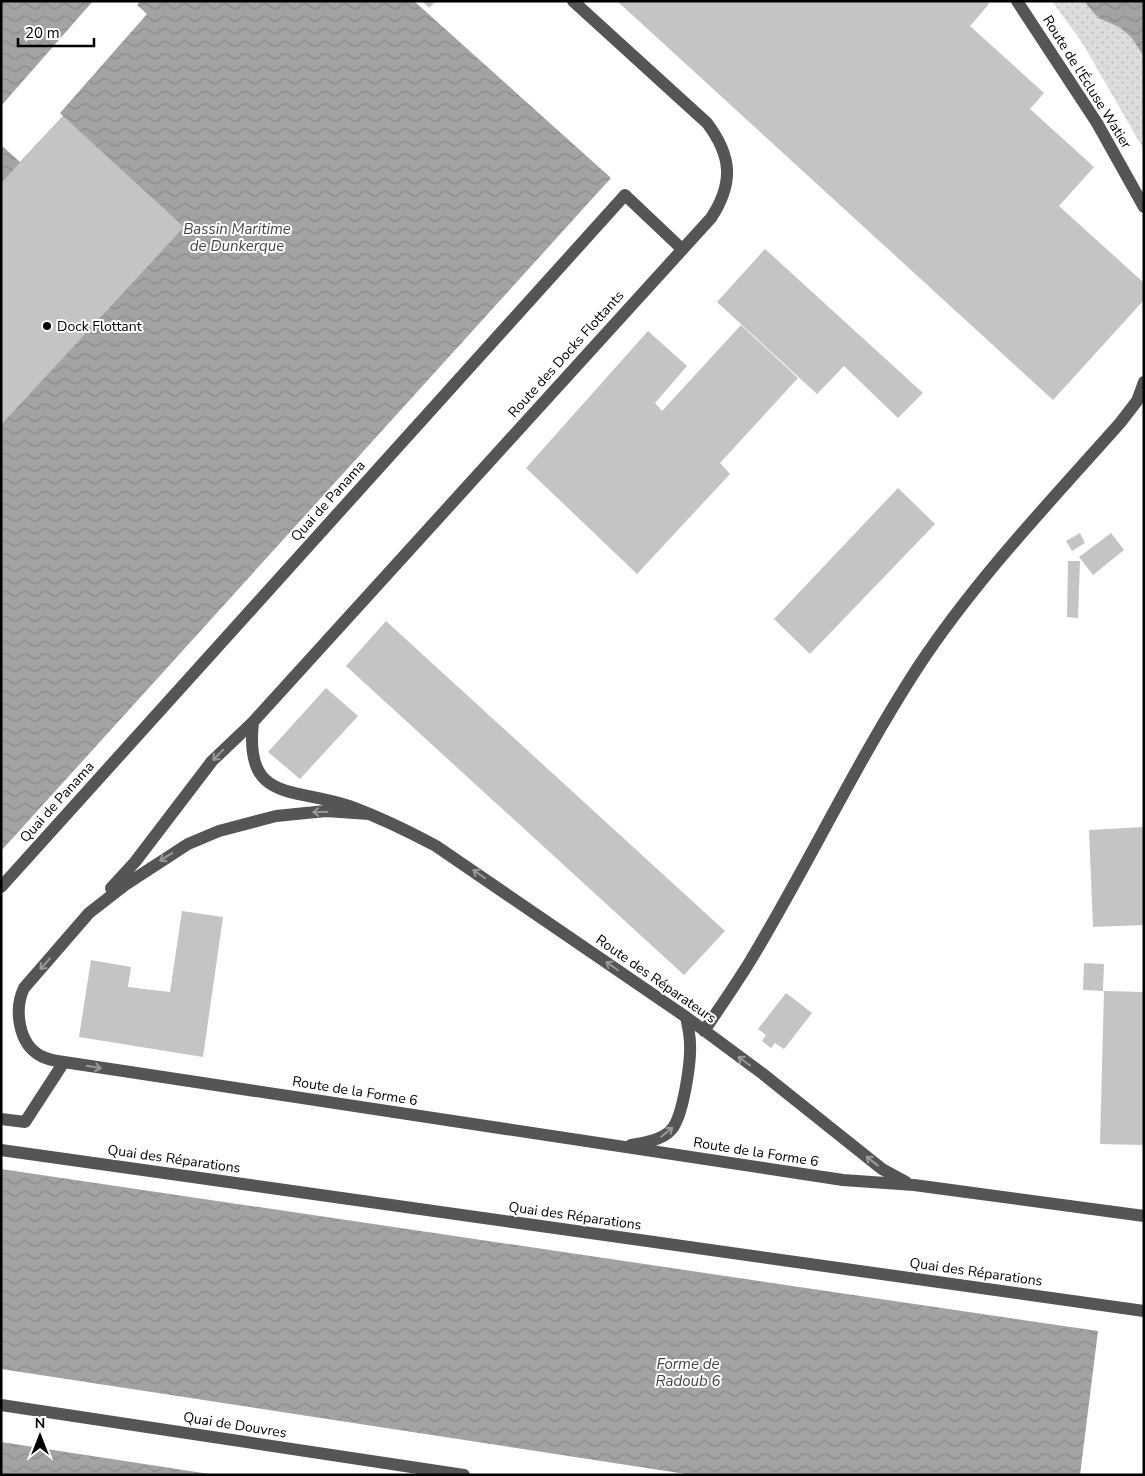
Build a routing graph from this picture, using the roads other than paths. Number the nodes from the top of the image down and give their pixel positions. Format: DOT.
graph roads {
  1 [pos="573,1"];
  2 [pos="1017,1"];
  3 [pos="1144,207"];
  4 [pos="682,249"];
  5 [pos="1144,382"];
  6 [pos="253,722"];
  7 [pos="368,814"];
  8 [pos="1,887"];
  9 [pos="89,913"];
  10 [pos="686,1017"];
  11 [pos="704,1031"];
  12 [pos="64,1062"];
  13 [pos="1,1119"];
  14 [pos="621,1146"];
  15 [pos="1,1150"];
  16 [pos="914,1185"];
  17 [pos="1144,1216"];
  18 [pos="1144,1311"];
  19 [pos="1,1405"];
  20 [pos="464,1475"];
  1 -- 4 [label="street, Route des Docks Flottants"];
  2 -- 3 [label="street, Route de l'Écluse Watier"];
  4 -- 6 [label="street, Route des Docks Flottants"];
  4 -- 8 [label="street, Quai de Panama"];
  5 -- 11 [label="street"];
  6 -- 7 [label="street, Route des Réparateurs"];
  6 -- 9 [label="street, Route des Docks Flottants, one-way"];
  7 -- 9 [label="street, Route de la Forme 6, one-way"];
  10 -- 7 [label="street, Route des Réparateurs, one-way"];
  9 -- 12 [label="street, Route de la Forme 6, one-way"];
  10 -- 11 [label="street, Route des Réparateurs"];
  14 -- 10 [label="street, one-way"];
  16 -- 11 [label="street, Route des Réparateurs, one-way"];
  12 -- 13 [label="street"];
  12 -- 14 [label="street, Route de la Forme 6, one-way"];
  14 -- 16 [label="street, Route de la Forme 6"];
  15 -- 18 [label="street, Quai des Réparations"];
  16 -- 17 [label="street, Route de la Forme 6"];
  19 -- 20 [label="street, Quai de Douvres"];
}
